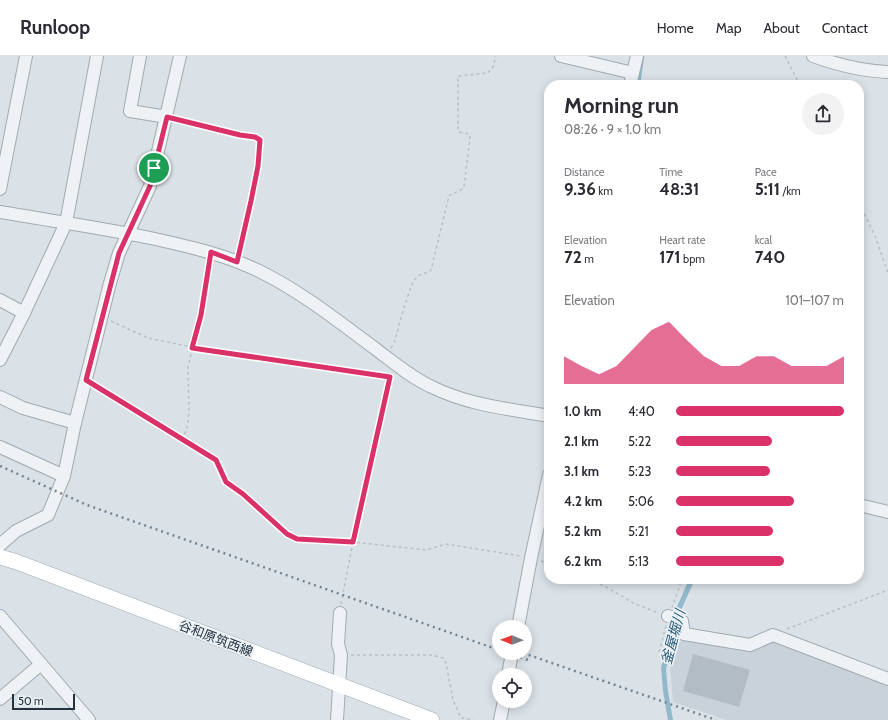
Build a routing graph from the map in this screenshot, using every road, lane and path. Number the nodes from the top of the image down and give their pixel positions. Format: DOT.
graph roads {
  1 [pos="26,56"];
  2 [pos="97,56"];
  3 [pos="140,56"];
  4 [pos="180,56"];
  5 [pos="496,56"];
  6 [pos="561,56"];
  7 [pos="637,56"];
  8 [pos="786,56"];
  9 [pos="813,56"];
  10 [pos="888,72"];
  11 [pos="632,73"];
  12 [pos="631,80"];
  13 [pos="798,80"];
  14 [pos="167,117"];
  15 [pos="0,189"];
  16 [pos="0,212"];
  17 [pos="864,213"];
  18 [pos="66,223"];
  19 [pos="128,233"];
  20 [pos="211,252"];
  21 [pos="237,262"];
  22 [pos="888,273"];
  23 [pos="0,300"];
  24 [pos="24,313"];
  25 [pos="102,316"];
  26 [pos="192,348"];
  27 [pos="386,357"];
  28 [pos="0,360"];
  29 [pos="86,380"];
  30 [pos="0,396"];
  31 [pos="544,415"];
  32 [pos="75,423"];
  33 [pos="183,440"];
  34 [pos="0,447"];
  35 [pos="64,476"];
  36 [pos="544,497"];
  37 [pos="864,506"];
  38 [pos="888,512"];
  39 [pos="353,542"];
  40 [pos="0,545"];
  41 [pos="0,556"];
  42 [pos="530,558"];
  43 [pos="544,562"];
  44 [pos="600,584"];
  45 [pos="888,590"];
  46 [pos="340,614"];
  47 [pos="0,616"];
  48 [pos="668,616"];
  49 [pos="519,620"];
  50 [pos="773,635"];
  51 [pos="341,655"];
  52 [pos="41,664"];
  53 [pos="888,679"];
  54 [pos="340,684"];
  55 [pos="0,699"];
  56 [pos="503,708"];
  57 [pos="89,720"];
  58 [pos="337,720"];
  59 [pos="432,720"];
  60 [pos="474,720"];
  61 [pos="500,720"];
  1 -- 15 [label="street"];
  2 -- 18 [label="street"];
  3 -- 14 [label="street"];
  4 -- 14 [label="street"];
  5 -- 27 [label="path"];
  6 -- 11 [label="street"];
  7 -- 11 [label="street"];
  8 -- 13 [label="path"];
  9 -- 10 [label="street"];
  11 -- 12 [label="street"];
  14 -- 19 [label="street"];
  14 -- 21 [label="path"];
  16 -- 18 [label="street"];
  17 -- 22 [label="path"];
  18 -- 19 [label="street"];
  18 -- 24 [label="street"];
  19 -- 20 [label="street"];
  19 -- 25 [label="street"];
  20 -- 21 [label="street"];
  20 -- 26 [label="path"];
  21 -- 27 [label="street"];
  23 -- 24 [label="street"];
  24 -- 28 [label="street"];
  25 -- 26 [label="path"];
  25 -- 29 [label="street"];
  26 -- 33 [label="path"];
  26 -- 39 [label="path"];
  27 -- 31 [label="street"];
  29 -- 32 [label="street"];
  29 -- 33 [label="path"];
  30 -- 32 [label="street"];
  32 -- 35 [label="street"];
  33 -- 39 [label="path"];
  34 -- 35 [label="street"];
  35 -- 40 [label="street"];
  36 -- 42 [label="street"];
  37 -- 38 [label="street"];
  39 -- 42 [label="path"];
  39 -- 46 [label="path"];
  41 -- 54 [label="main road, 谷和原筑西線"];
  42 -- 43 [label="path"];
  42 -- 49 [label="street"];
  44 -- 48 [label="path"];
  45 -- 50 [label="path"];
  46 -- 51 [label="street"];
  47 -- 52 [label="street"];
  48 -- 50 [label="street"];
  50 -- 53 [label="street"];
  51 -- 54 [label="street"];
  51 -- 60 [label="path"];
  52 -- 55 [label="street"];
  52 -- 57 [label="street"];
  54 -- 58 [label="street"];
  54 -- 59 [label="main road, 谷和原筑西線"];
  56 -- 61 [label="street"];
}
